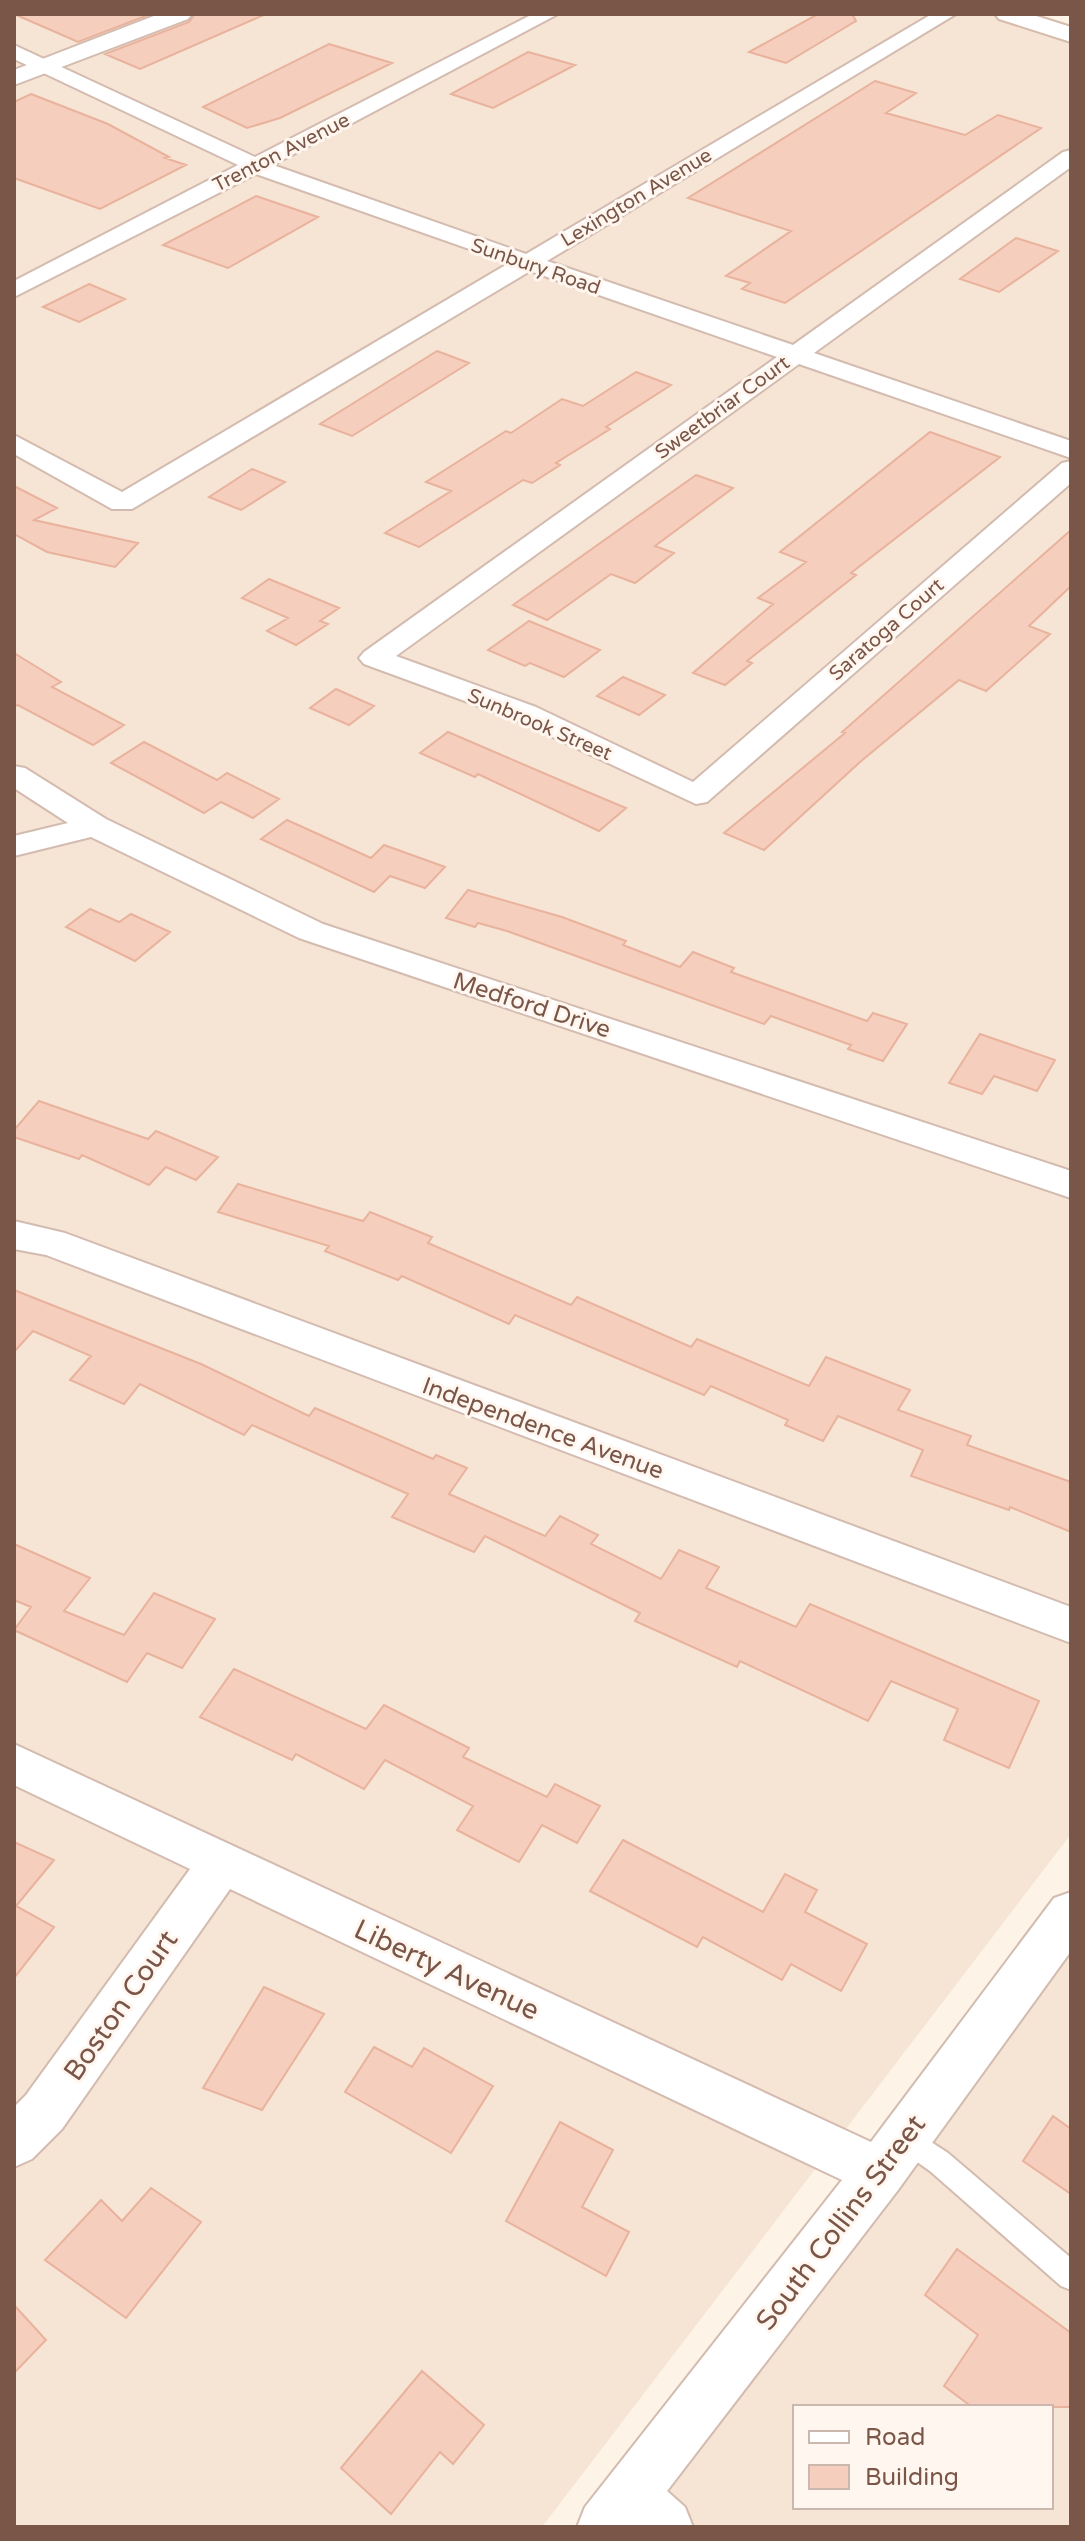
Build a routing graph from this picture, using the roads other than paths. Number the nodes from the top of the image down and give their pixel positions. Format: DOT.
graph roads {
  1 [pos="180,14"];
  2 [pos="548,14"];
  3 [pos="946,14"];
  4 [pos="1007,14"];
  5 [pos="1071,35"];
  6 [pos="14,51"];
  7 [pos="42,65"];
  8 [pos="14,78"];
  9 [pos="1071,157"];
  10 [pos="254,166"];
  11 [pos="525,263"];
  12 [pos="14,290"];
  13 [pos="794,355"];
  14 [pos="14,443"];
  15 [pos="1071,450"];
  16 [pos="1071,469"];
  17 [pos="374,658"];
  18 [pos="14,775"];
  19 [pos="702,790"];
  20 [pos="95,826"];
  21 [pos="14,846"];
  22 [pos="1071,1185"];
  23 [pos="14,1235"];
  24 [pos="1071,1625"];
  25 [pos="14,1764"];
  26 [pos="221,1864"];
  27 [pos="1071,1913"];
  28 [pos="14,2142"];
  29 [pos="893,2155"];
  30 [pos="1071,2276"];
  31 [pos="633,2516"];
  1 -- 7 [label="street"];
  2 -- 10 [label="street, Trenton Avenue"];
  3 -- 11 [label="street, Lexington Avenue"];
  4 -- 5 [label="street"];
  6 -- 7 [label="street, Sunbury Road"];
  7 -- 8 [label="street"];
  7 -- 10 [label="street, Sunbury Road"];
  9 -- 13 [label="street, Sweetbriar Court"];
  10 -- 11 [label="street, Sunbury Road"];
  10 -- 12 [label="street, Trenton Avenue"];
  11 -- 13 [label="street, Sunbury Road"];
  11 -- 14 [label="street, Lexington Avenue"];
  13 -- 15 [label="street, Sunbury Road"];
  13 -- 17 [label="street, Sweetbriar Court"];
  16 -- 19 [label="street, Saratoga Court"];
  17 -- 19 [label="street, Sunbrook Street"];
  18 -- 20 [label="street, Medford Drive"];
  20 -- 21 [label="street"];
  20 -- 22 [label="street, Medford Drive"];
  23 -- 24 [label="street, Independence Avenue"];
  25 -- 26 [label="street, Liberty Avenue"];
  26 -- 28 [label="street, Boston Court"];
  26 -- 29 [label="street, Liberty Avenue"];
  27 -- 29 [label="street, South Collins Street"];
  29 -- 30 [label="lane"];
  29 -- 31 [label="street, South Collins Street"];
}
